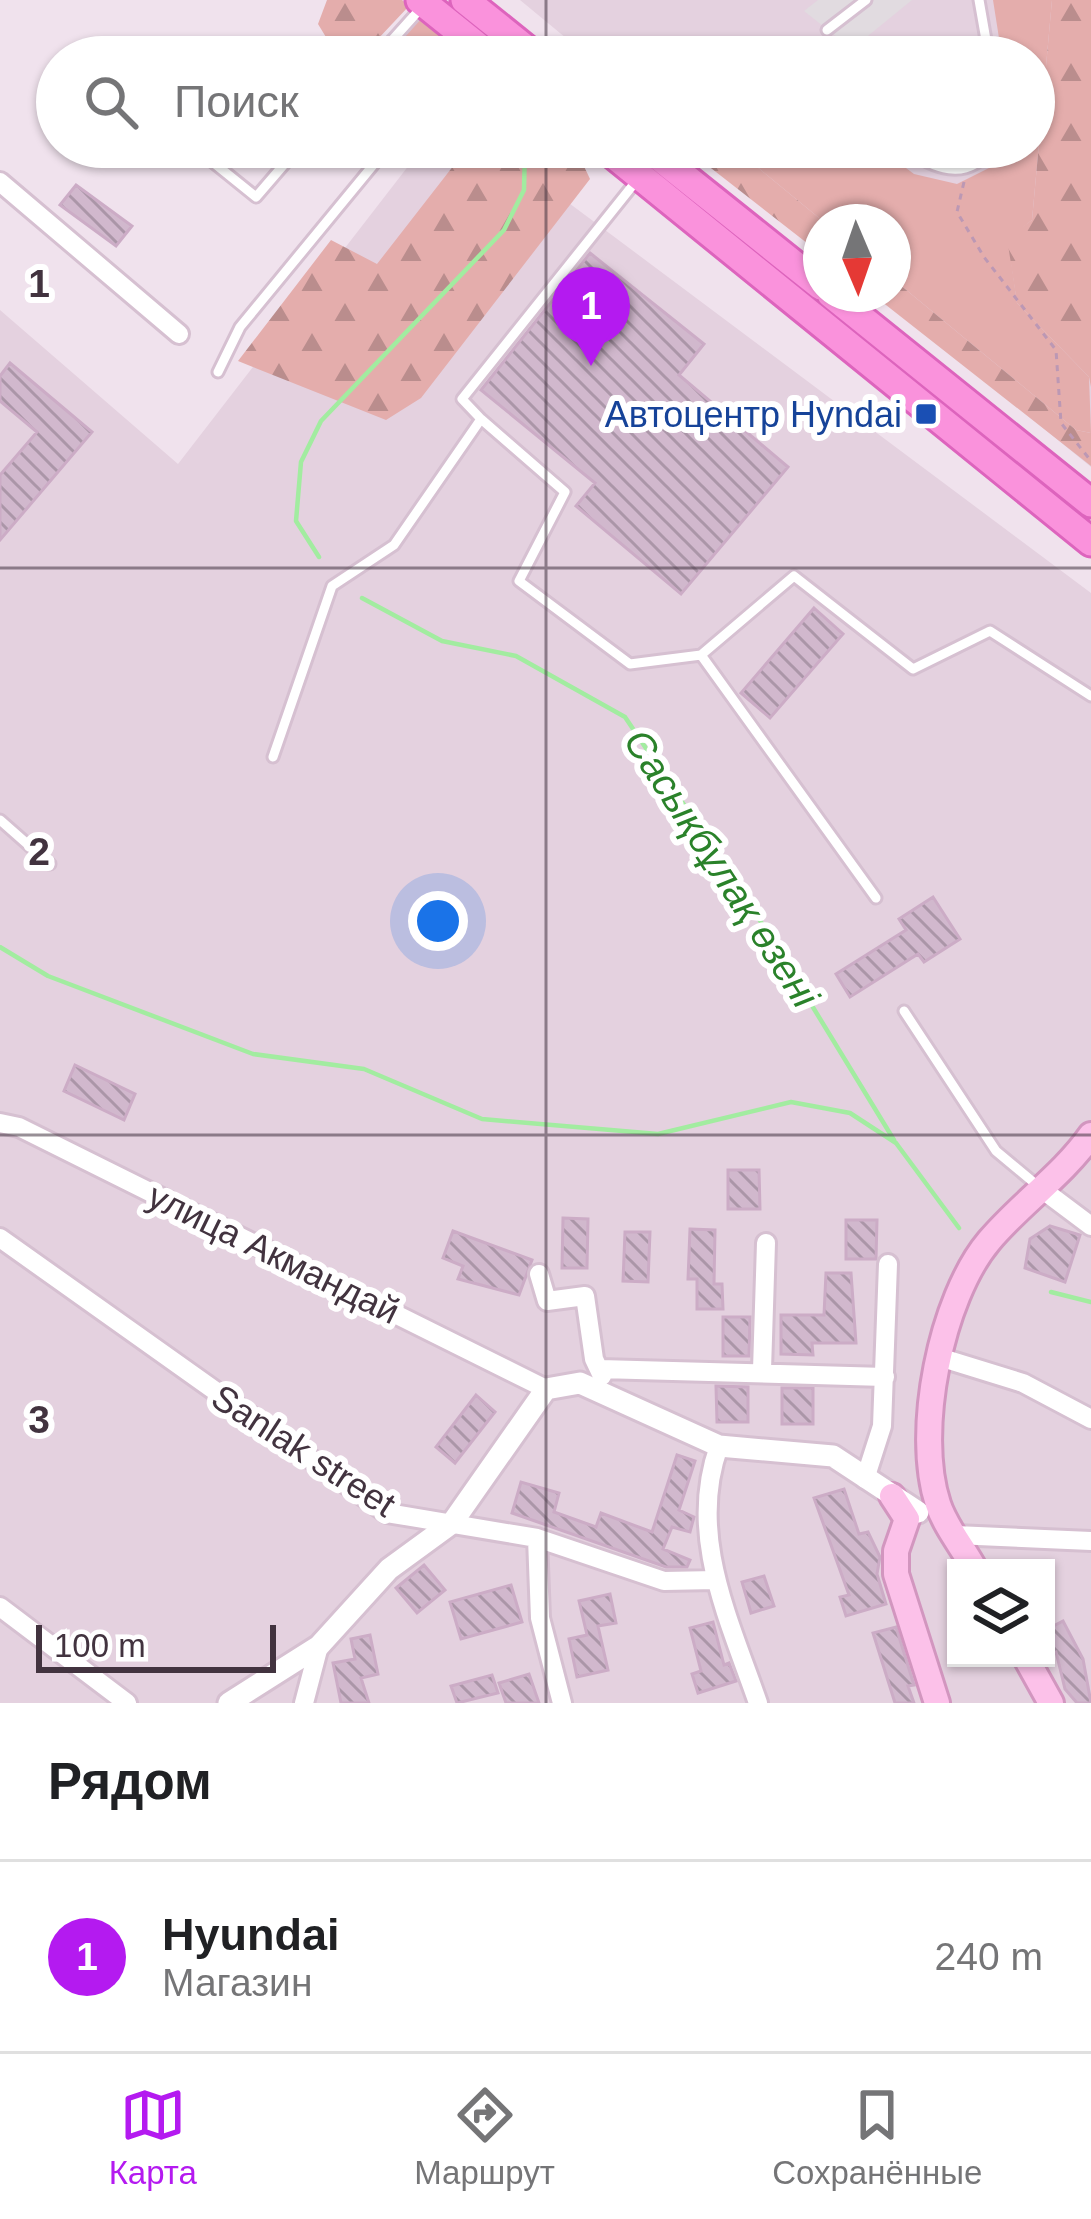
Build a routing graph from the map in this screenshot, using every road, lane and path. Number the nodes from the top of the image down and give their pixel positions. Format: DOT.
graph roads {
  1 [pos="465,0"];
  2 [pos="866,0"];
  3 [pos="979,0"];
  4 [pos="422,2"];
  5 [pos="827,30"];
  6 [pos="394,36"];
  7 [pos="461,36"];
  8 [pos="510,36"];
  9 [pos="985,36"];
  10 [pos="221,168"];
  11 [pos="281,168"];
  12 [pos="371,168"];
  13 [pos="630,168"];
  14 [pos="673,168"];
  15 [pos="967,168"];
  16 [pos="640,176"];
  17 [pos="0,182"];
  18 [pos="803,272"];
  19 [pos="853,312"];
  20 [pos="179,334"];
  21 [pos="218,372"];
  22 [pos="481,419"];
  23 [pos="1091,461"];
  24 [pos="1091,503"];
  25 [pos="1091,542"];
  26 [pos="701,655"];
  27 [pos="1091,696"];
  28 [pos="273,757"];
  29 [pos="0,820"];
  30 [pos="50,864"];
  31 [pos="876,898"];
  32 [pos="904,1011"];
  33 [pos="0,1124"];
  34 [pos="1091,1135"];
  35 [pos="1043,1190"];
  36 [pos="1091,1226"];
  37 [pos="0,1238"];
  38 [pos="766,1243"];
  39 [pos="888,1264"];
  40 [pos="539,1274"];
  41 [pos="939,1357"];
  42 [pos="600,1369"];
  43 [pos="762,1370"];
  44 [pos="885,1377"];
  45 [pos="546,1389"];
  46 [pos="609,1398"];
  47 [pos="1091,1419"];
  48 [pos="719,1446"];
  49 [pos="933,1466"];
  50 [pos="866,1479"];
  51 [pos="892,1496"];
  52 [pos="910,1521"];
  53 [pos="452,1523"];
  54 [pos="955,1535"];
  55 [pos="537,1538"];
  56 [pos="1091,1540"];
  57 [pos="969,1559"];
  58 [pos="716,1580"];
  59 [pos="0,1607"];
  60 [pos="319,1646"];
  61 [pos="1031,1667"];
  62 [pos="127,1703"];
  63 [pos="229,1703"];
  64 [pos="304,1703"];
  65 [pos="562,1703"];
  66 [pos="758,1703"];
  67 [pos="937,1703"];
  68 [pos="1051,1703"];
  1 -- 8 [label="main road"];
  2 -- 5 [label="lane"];
  3 -- 9 [label="lane"];
  4 -- 6 [label="lane"];
  4 -- 7 [label="main road"];
  10 -- 11 [label="lane"];
  12 -- 21 [label="lane"];
  13 -- 16 [label="main road"];
  14 -- 18 [label="main road"];
  15 -- 23 [label="path"];
  16 -- 22 [label="lane"];
  16 -- 25 [label="main road"];
  17 -- 20 [label="street"];
  19 -- 24 [label="main road"];
  22 -- 26 [label="lane"];
  22 -- 28 [label="lane"];
  26 -- 27 [label="lane"];
  26 -- 31 [label="lane"];
  29 -- 30 [label="lane"];
  32 -- 35 [label="lane"];
  33 -- 45 [label="street, улица Акмандай"];
  34 -- 35 [label="main road"];
  35 -- 36 [label="street"];
  35 -- 41 [label="main road"];
  37 -- 53 [label="street, Sanlak street"];
  38 -- 43 [label="street"];
  39 -- 44 [label="street"];
  40 -- 42 [label="street"];
  41 -- 47 [label="street"];
  41 -- 49 [label="main road"];
  42 -- 43 [label="street"];
  42 -- 46 [label="street"];
  43 -- 44 [label="street"];
  44 -- 50 [label="street"];
  45 -- 46 [label="street"];
  45 -- 53 [label="street"];
  46 -- 48 [label="street"];
  48 -- 50 [label="street"];
  48 -- 58 [label="street"];
  49 -- 51 [label="main road"];
  49 -- 52 [label="main road"];
  49 -- 54 [label="main road"];
  50 -- 51 [label="street"];
  51 -- 52 [label="main road"];
  52 -- 54 [label="main road"];
  52 -- 67 [label="main road"];
  53 -- 55 [label="street, Sanlak street"];
  53 -- 60 [label="street"];
  54 -- 56 [label="street"];
  54 -- 57 [label="main road"];
  55 -- 58 [label="street, Sanlak street"];
  55 -- 65 [label="street"];
  58 -- 66 [label="street"];
  59 -- 62 [label="street"];
  60 -- 63 [label="street"];
  60 -- 64 [label="street"];
  61 -- 68 [label="main road"];
}
